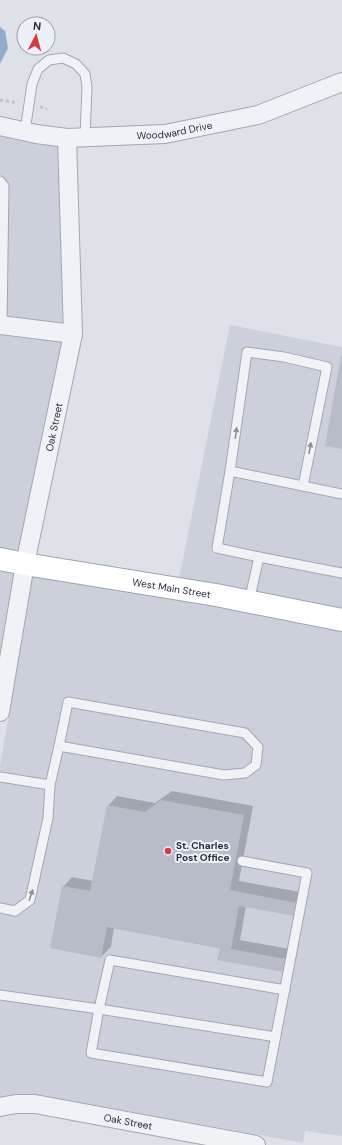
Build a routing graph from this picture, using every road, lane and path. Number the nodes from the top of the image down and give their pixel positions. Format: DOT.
graph roads {
  1 [pos="342,82"];
  2 [pos="0,126"];
  3 [pos="25,131"];
  4 [pos="76,138"];
  5 [pos="0,181"];
  6 [pos="1,325"];
  7 [pos="72,334"];
  8 [pos="230,471"];
  9 [pos="302,486"];
  10 [pos="342,494"];
  11 [pos="259,557"];
  12 [pos="0,559"];
  13 [pos="25,564"];
  14 [pos="342,573"];
  15 [pos="249,602"];
  16 [pos="342,620"];
  17 [pos="0,712"];
  18 [pos="58,746"];
  19 [pos="0,777"];
  20 [pos="50,785"];
  21 [pos="242,861"];
  22 [pos="0,908"];
  23 [pos="285,990"];
  24 [pos="0,995"];
  25 [pos="99,1009"];
  26 [pos="276,1037"];
  27 [pos="0,1107"];
  28 [pos="256,1145"];
  1 -- 4 [label="street, Woodward Drive"];
  2 -- 3 [label="street, Woodward Drive"];
  3 -- 4 [label="street, Woodward Drive"];
  3 -- 4 [label="lane"];
  4 -- 7 [label="street, Oak Street"];
  5 -- 6 [label="lane"];
  6 -- 7 [label="street"];
  7 -- 13 [label="street, Oak Street"];
  8 -- 9 [label="lane"];
  8 -- 9 [label="lane"];
  8 -- 11 [label="lane"];
  9 -- 10 [label="lane"];
  11 -- 14 [label="lane"];
  11 -- 15 [label="lane"];
  12 -- 13 [label="main road, West Main Street"];
  13 -- 15 [label="main road, West Main Street"];
  13 -- 17 [label="street, Oak Street"];
  15 -- 16 [label="main road, West Main Street"];
  18 -- 18 [label="lane"];
  18 -- 20 [label="lane"];
  19 -- 20 [label="lane"];
  22 -- 20 [label="lane, one-way"];
  21 -- 23 [label="lane"];
  23 -- 25 [label="lane"];
  23 -- 26 [label="lane"];
  24 -- 25 [label="lane"];
  25 -- 26 [label="lane"];
  25 -- 26 [label="lane"];
  27 -- 28 [label="street, Oak Street"];
}
